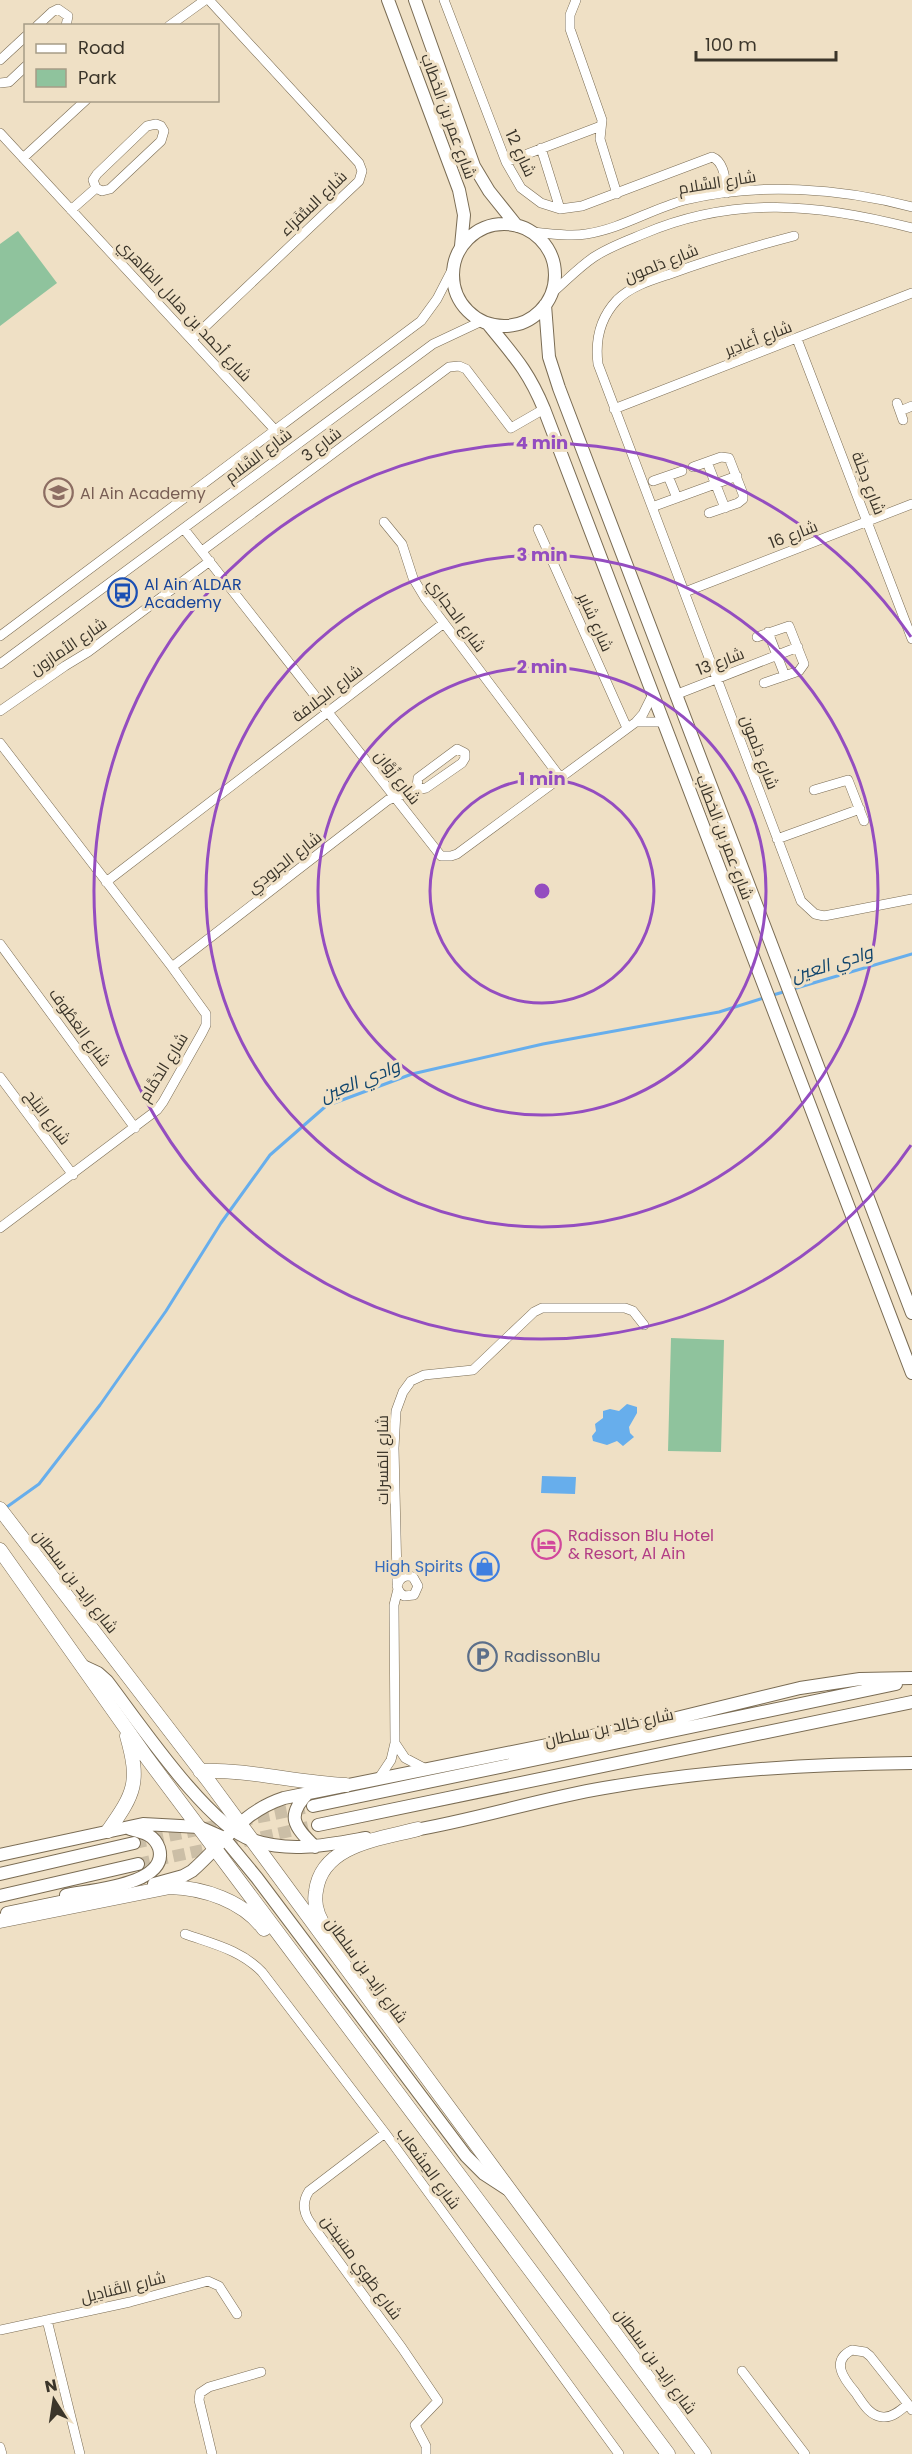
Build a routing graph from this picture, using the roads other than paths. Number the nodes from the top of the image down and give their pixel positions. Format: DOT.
graph roads {
  1 [pos="207,0"];
  2 [pos="388,0"];
  3 [pos="415,0"];
  4 [pos="444,0"];
  5 [pos="576,0"];
  6 [pos="39,24"];
  7 [pos="66,24"];
  8 [pos="172,24"];
  9 [pos="24,38"];
  10 [pos="0,60"];
  11 [pos="24,68"];
  12 [pos="0,83"];
  13 [pos="84,102"];
  14 [pos="602,126"];
  15 [pos="0,133"];
  16 [pos="541,148"];
  17 [pos="22,158"];
  18 [pos="506,162"];
  19 [pos="96,188"];
  20 [pos="727,193"];
  21 [pos="617,194"];
  22 [pos="912,207"];
  23 [pos="560,209"];
  24 [pos="71,210"];
  25 [pos="517,226"];
  26 [pos="912,228"];
  27 [pos="531,232"];
  28 [pos="794,237"];
  29 [pos="461,247"];
  30 [pos="453,268"];
  31 [pos="552,293"];
  32 [pos="912,293"];
  33 [pos="546,305"];
  34 [pos="485,323"];
  35 [pos="192,339"];
  36 [pos="797,339"];
  37 [pos="912,406"];
  38 [pos="544,409"];
  39 [pos="614,409"];
  40 [pos="900,411"];
  41 [pos="276,431"];
  42 [pos="707,462"];
  43 [pos="693,467"];
  44 [pos="682,471"];
  45 [pos="668,476"];
  46 [pos="737,476"];
  47 [pos="653,481"];
  48 [pos="716,484"];
  49 [pos="677,498"];
  50 [pos="912,504"];
  51 [pos="651,507"];
  52 [pos="725,508"];
  53 [pos="710,513"];
  54 [pos="867,521"];
  55 [pos="384,522"];
  56 [pos="184,529"];
  57 [pos="538,529"];
  58 [pos="202,551"];
  59 [pos="210,561"];
  60 [pos="686,592"];
  61 [pos="444,623"];
  62 [pos="768,632"];
  63 [pos="0,636"];
  64 [pos="757,637"];
  65 [pos="912,639"];
  66 [pos="798,647"];
  67 [pos="777,655"];
  68 [pos="0,664"];
  69 [pos="785,676"];
  70 [pos="717,679"];
  71 [pos="764,683"];
  72 [pos="675,695"];
  73 [pos="652,696"];
  74 [pos="0,711"];
  75 [pos="327,712"];
  76 [pos="663,722"];
  77 [pos="631,725"];
  78 [pos="0,743"];
  79 [pos="560,777"];
  80 [pos="417,787"];
  81 [pos="814,790"];
  82 [pos="394,796"];
  83 [pos="860,809"];
  84 [pos="864,822"];
  85 [pos="777,839"];
  86 [pos="106,882"];
  87 [pos="912,899"];
  88 [pos="0,944"];
  89 [pos="172,967"];
  90 [pos="0,1077"];
  91 [pos="135,1128"];
  92 [pos="73,1175"];
  93 [pos="0,1228"];
  94 [pos="912,1313"];
  95 [pos="644,1325"];
  96 [pos="912,1373"];
  97 [pos="0,1509"];
  98 [pos="0,1550"];
  99 [pos="397,1558"];
  100 [pos="413,1577"];
  101 [pos="397,1588"];
  102 [pos="406,1596"];
  103 [pos="395,1618"];
  104 [pos="82,1666"];
  105 [pos="912,1679"];
  106 [pos="912,1702"];
  107 [pos="124,1725"];
  108 [pos="395,1743"];
  109 [pos="912,1763"];
  110 [pos="424,1768"];
  111 [pos="200,1772"];
  112 [pos="379,1778"];
  113 [pos="346,1785"];
  114 [pos="310,1792"];
  115 [pos="314,1806"];
  116 [pos="318,1825"];
  117 [pos="199,1827"];
  118 [pos="123,1828"];
  119 [pos="418,1829"];
  120 [pos="108,1831"];
  121 [pos="227,1835"];
  122 [pos="252,1840"];
  123 [pos="134,1843"];
  124 [pos="315,1847"];
  125 [pos="0,1855"];
  126 [pos="138,1864"];
  127 [pos="0,1874"];
  128 [pos="0,1896"];
  129 [pos="0,1909"];
  130 [pos="0,1915"];
  131 [pos="0,1921"];
  132 [pos="185,1934"];
  133 [pos="410,2057"];
  134 [pos="379,2069"];
  135 [pos="385,2133"];
  136 [pos="510,2191"];
  137 [pos="237,2314"];
  138 [pos="47,2320"];
  139 [pos="0,2330"];
  140 [pos="742,2371"];
  141 [pos="261,2372"];
  142 [pos="910,2407"];
  143 [pos="0,2447"];
  144 [pos="2,2454"];
  145 [pos="80,2454"];
  146 [pos="212,2454"];
  147 [pos="426,2454"];
  148 [pos="619,2454"];
  149 [pos="668,2454"];
  150 [pos="704,2454"];
  151 [pos="805,2454"];
  1 -- 8 [label="street"];
  1 -- 35 [label="street, شارع السُّفَرَاء"];
  2 -- 29 [label="main road, شارع عمر بن الخطاب"];
  3 -- 25 [label="main road, شارع عمر بن الخطاب"];
  4 -- 18 [label="street, شارع 12"];
  5 -- 14 [label="street"];
  6 -- 7 [label="street"];
  9 -- 10 [label="street"];
  11 -- 12 [label="street"];
  13 -- 17 [label="street"];
  14 -- 16 [label="street"];
  14 -- 21 [label="street"];
  15 -- 17 [label="street, شارع أحمد بن هلال الظاهري"];
  16 -- 18 [label="street"];
  16 -- 23 [label="street"];
  17 -- 24 [label="street, شارع أحمد بن هلال الظاهري"];
  18 -- 23 [label="street, شارع 12"];
  19 -- 19 [label="street"];
  19 -- 24 [label="street"];
  20 -- 21 [label="street"];
  20 -- 22 [label="street, شارع السَّلام"];
  20 -- 27 [label="street, شارع السَّلام"];
  21 -- 23 [label="street"];
  24 -- 35 [label="street, شارع أحمد بن هلال الظاهري"];
  25 -- 27 [label="main road"];
  25 -- 29 [label="main road"];
  26 -- 31 [label="street, شارع السَّلام"];
  27 -- 31 [label="main road"];
  28 -- 39 [label="street, شارع دَلمون"];
  29 -- 30 [label="main road"];
  30 -- 34 [label="main road"];
  30 -- 41 [label="street, شارع السَّلام"];
  31 -- 33 [label="main road"];
  32 -- 36 [label="street, شارع أَغادِير"];
  33 -- 34 [label="main road"];
  33 -- 72 [label="main road, شارع عمر بن الخطاب"];
  34 -- 38 [label="main road, شارع عمر بن الخطاب"];
  34 -- 56 [label="street, شارع السَّلام"];
  35 -- 41 [label="street, شارع أحمد بن هلال الظاهري"];
  36 -- 39 [label="street, شارع أَغادِير"];
  36 -- 54 [label="street, شارع دِجلَة"];
  37 -- 40 [label="street"];
  38 -- 58 [label="street, شارع 3"];
  38 -- 73 [label="main road, شارع عمر بن الخطاب"];
  39 -- 51 [label="street, شارع دَلمون"];
  41 -- 63 [label="street, شارع السَّلام"];
  42 -- 43 [label="street"];
  42 -- 46 [label="street"];
  42 -- 48 [label="street"];
  44 -- 45 [label="street"];
  45 -- 47 [label="street"];
  45 -- 49 [label="street"];
  46 -- 48 [label="street"];
  46 -- 52 [label="street"];
  48 -- 49 [label="street"];
  48 -- 52 [label="street"];
  49 -- 51 [label="street"];
  50 -- 54 [label="street, شارع 16"];
  51 -- 60 [label="street, شارع دَلمون"];
  52 -- 53 [label="street"];
  54 -- 60 [label="street, شارع 16"];
  54 -- 65 [label="street, شارع دِجلَة"];
  55 -- 61 [label="street, شارع الحجاري"];
  56 -- 58 [label="street, شارع زُوَّان"];
  56 -- 68 [label="street, شارع السَّلام"];
  57 -- 77 [label="street, شارع شاير"];
  58 -- 59 [label="street, شارع زُوَّان"];
  59 -- 74 [label="street, شارع الأمازون"];
  59 -- 75 [label="street, شارع زُوَّان"];
  60 -- 70 [label="street, شارع دَلمون"];
  61 -- 75 [label="street, شارع الجلافة"];
  61 -- 79 [label="street, شارع الحجاري"];
  62 -- 64 [label="street, شارع 13"];
  62 -- 66 [label="street, شارع 13"];
  62 -- 67 [label="street"];
  66 -- 67 [label="street, شارع 13"];
  66 -- 69 [label="street"];
  67 -- 69 [label="street"];
  67 -- 70 [label="street, شارع 13"];
  69 -- 71 [label="street"];
  70 -- 72 [label="street, شارع 13"];
  70 -- 85 [label="street, شارع دَلمون"];
  72 -- 94 [label="main road, شارع عمر بن الخطاب"];
  73 -- 76 [label="main road, شارع عمر بن الخطاب"];
  73 -- 77 [label="street, شارع زُوَّان"];
  75 -- 82 [label="street, شارع زُوَّان"];
  75 -- 86 [label="street, شارع الجلافة"];
  76 -- 77 [label="street"];
  76 -- 96 [label="main road, شارع عمر بن الخطاب"];
  77 -- 79 [label="street, شارع زُوَّان"];
  78 -- 86 [label="street, شارع الدَمَّام"];
  79 -- 82 [label="street, شارع زُوَّان"];
  80 -- 80 [label="street, شارع الجرودي"];
  80 -- 82 [label="street, شارع الجرودي"];
  81 -- 83 [label="street"];
  82 -- 89 [label="street, شارع الجرودي"];
  83 -- 84 [label="street"];
  83 -- 85 [label="street"];
  85 -- 87 [label="street, شارع دَلمون"];
  86 -- 89 [label="street, شارع الدَمَّام"];
  88 -- 91 [label="street, شارع العَطُوف"];
  89 -- 91 [label="street, شارع الدَمَّام"];
  90 -- 92 [label="street, شارع البَلَح"];
  91 -- 92 [label="street, شارع الدَمَّام"];
  92 -- 93 [label="street, شارع الدَمَّام"];
  95 -- 99 [label="street, شارع المَسرات"];
  97 -- 111 [label="highway, شارع زايد بن سلطان"];
  98 -- 104 [label="highway, شارع زايد بن سلطان"];
  99 -- 100 [label="street"];
  99 -- 101 [label="street, شارع المَسرات"];
  100 -- 101 [label="street"];
  100 -- 102 [label="street"];
  101 -- 102 [label="street"];
  101 -- 103 [label="street, شارع المَسرات"];
  102 -- 103 [label="street, شارع المَسرات"];
  103 -- 108 [label="street, شارع المَسرات"];
  104 -- 107 [label="highway, شارع زايد بن سلطان"];
  104 -- 121 [label="main road"];
  105 -- 110 [label="main road"];
  105 -- 115 [label="main road, شارع خالِد بن سلطان"];
  106 -- 116 [label="main road"];
  107 -- 117 [label="highway, شارع زايد بن سلطان"];
  107 -- 120 [label="highway"];
  108 -- 110 [label="street"];
  108 -- 112 [label="street, شارع المَسرات"];
  109 -- 119 [label="main road"];
  110 -- 112 [label="main road"];
  111 -- 113 [label="highway"];
  111 -- 121 [label="highway, شارع زايد بن سلطان"];
  112 -- 113 [label="main road"];
  113 -- 114 [label="main road"];
  114 -- 121 [label="main road"];
  114 -- 124 [label="main road"];
  117 -- 118 [label="main road"];
  117 -- 121 [label="highway, شارع زايد بن سلطان"];
  118 -- 120 [label="main road"];
  118 -- 129 [label="main road"];
  119 -- 124 [label="main road"];
  119 -- 133 [label="highway"];
  120 -- 125 [label="main road"];
  121 -- 122 [label="highway, شارع زايد بن سلطان"];
  121 -- 130 [label="main road"];
  121 -- 134 [label="highway, شارع زايد بن سلطان"];
  121 -- 136 [label="main road"];
  122 -- 124 [label="main road"];
  122 -- 133 [label="highway, شارع زايد بن سلطان"];
  123 -- 127 [label="main road"];
  126 -- 128 [label="main road"];
  131 -- 134 [label="highway"];
  132 -- 135 [label="street, شارع المِشعاب"];
  133 -- 136 [label="highway, شارع زايد بن سلطان"];
  134 -- 149 [label="highway, شارع زايد بن سلطان"];
  135 -- 147 [label="street, شارع طَوِي مسَيخن"];
  135 -- 148 [label="street, شارع المِشعاب"];
  136 -- 150 [label="highway, شارع زايد بن سلطان"];
  137 -- 138 [label="street, شارع القَنادِيل"];
  138 -- 139 [label="street, شارع القَنادِيل"];
  138 -- 145 [label="street"];
  140 -- 151 [label="street"];
  141 -- 146 [label="street"];
  142 -- 142 [label="street"];
  143 -- 144 [label="street"];
}
